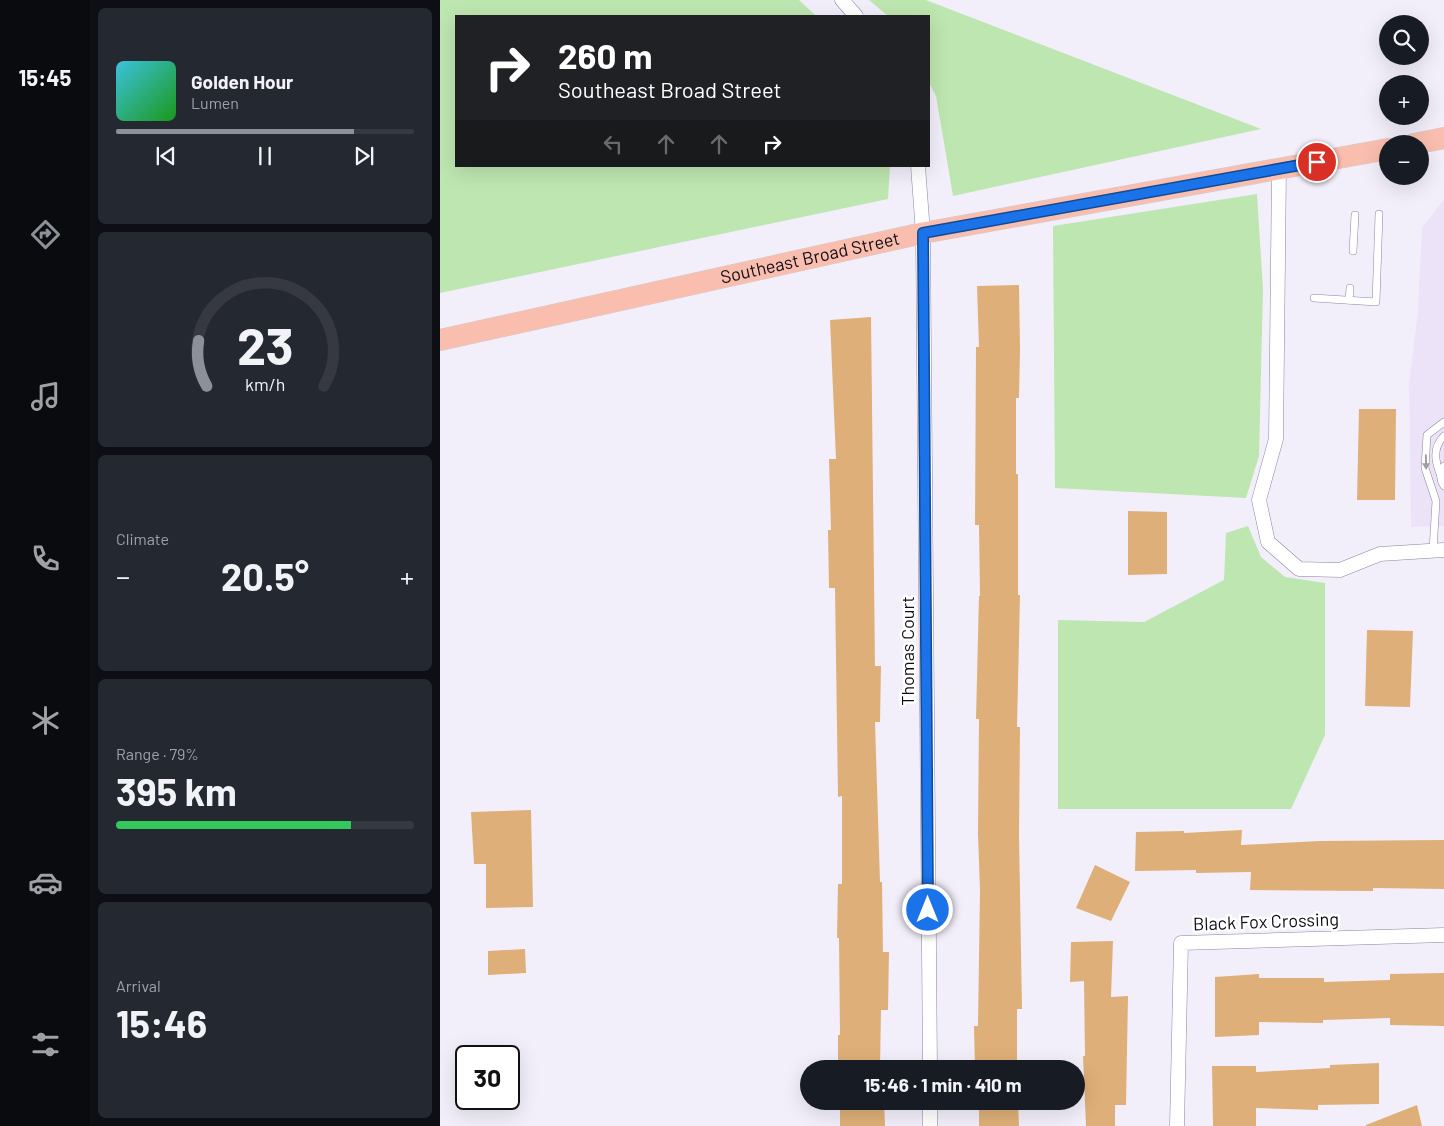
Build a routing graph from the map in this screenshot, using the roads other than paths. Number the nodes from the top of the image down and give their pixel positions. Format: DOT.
graph roads {
  1 [pos="842,0"];
  2 [pos="855,15"];
  3 [pos="1444,138"];
  4 [pos="1429,141"];
  5 [pos="1379,151"];
  6 [pos="918,167"];
  7 [pos="1279,169"];
  8 [pos="1355,214"];
  9 [pos="1379,214"];
  10 [pos="923,233"];
  11 [pos="1353,251"];
  12 [pos="1350,288"];
  13 [pos="1314,298"];
  14 [pos="1350,300"];
  15 [pos="440,340"];
  16 [pos="1444,422"];
  17 [pos="1444,436"];
  18 [pos="1444,466"];
  19 [pos="1441,476"];
  20 [pos="1444,486"];
  21 [pos="1435,498"];
  22 [pos="1444,500"];
  23 [pos="1439,550"];
  24 [pos="1444,935"];
  25 [pos="930,1060"];
  26 [pos="930,1110"];
  27 [pos="930,1126"];
  28 [pos="1177,1126"];
  1 -- 2 [label="street"];
  3 -- 4 [label="main road"];
  5 -- 7 [label="main road, Southeast Broad Street"];
  6 -- 10 [label="street, Thomas Court"];
  7 -- 10 [label="main road, Southeast Broad Street"];
  7 -- 23 [label="street"];
  8 -- 11 [label="lane"];
  9 -- 14 [label="lane"];
  10 -- 15 [label="main road, Southeast Broad Street"];
  10 -- 25 [label="street, Thomas Court"];
  12 -- 14 [label="lane"];
  13 -- 14 [label="lane"];
  16 -- 21 [label="lane, one-way"];
  17 -- 19 [label="lane"];
  18 -- 19 [label="lane"];
  19 -- 20 [label="lane"];
  21 -- 22 [label="lane"];
  21 -- 23 [label="lane"];
  24 -- 28 [label="street, Black Fox Crossing"];
  26 -- 27 [label="street"];
}
